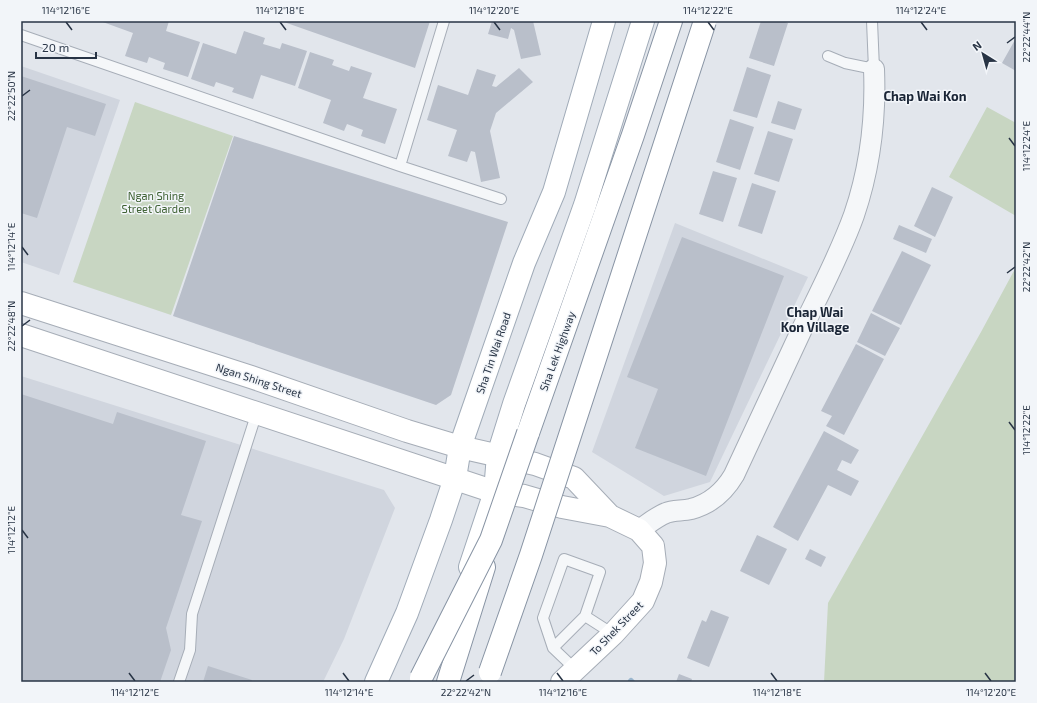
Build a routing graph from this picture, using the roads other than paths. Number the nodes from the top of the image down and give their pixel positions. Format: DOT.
graph roads {
  1 [pos="444,21"];
  2 [pos="604,21"];
  3 [pos="643,21"];
  4 [pos="671,21"];
  5 [pos="706,21"];
  6 [pos="872,21"];
  7 [pos="21,35"];
  8 [pos="828,56"];
  9 [pos="874,69"];
  10 [pos="400,166"];
  11 [pos="501,199"];
  12 [pos="21,304"];
  13 [pos="21,335"];
  14 [pos="257,412"];
  15 [pos="460,447"];
  16 [pos="498,455"];
  17 [pos="455,478"];
  18 [pos="495,492"];
  19 [pos="610,516"];
  20 [pos="639,530"];
  21 [pos="490,540"];
  22 [pos="586,616"];
  23 [pos="613,634"];
  24 [pos="552,648"];
  25 [pos="568,676"];
  26 [pos="179,682"];
  27 [pos="376,682"];
  28 [pos="419,682"];
  29 [pos="427,682"];
  30 [pos="448,682"];
  31 [pos="486,682"];
  1 -- 10 [label="lane"];
  2 -- 15 [label="main road, Sha Tin Wai Road"];
  3 -- 16 [label="main road"];
  4 -- 21 [label="main road, Sha Lek Highway, bridge"];
  5 -- 31 [label="main road, bridge"];
  6 -- 9 [label="lane"];
  7 -- 10 [label="lane"];
  8 -- 9 [label="lane"];
  9 -- 20 [label="street"];
  10 -- 11 [label="lane"];
  12 -- 15 [label="main road, Ngan Shing Street"];
  13 -- 14 [label="main road"];
  14 -- 17 [label="main road"];
  14 -- 26 [label="lane"];
  15 -- 16 [label="main road, Ngan Shing Street"];
  15 -- 17 [label="main road, Sha Tin Wai Road"];
  16 -- 18 [label="main road"];
  16 -- 19 [label="main road, To Shek Street"];
  17 -- 18 [label="main road"];
  17 -- 27 [label="main road, Sha Tin Wai Road"];
  18 -- 19 [label="main road, To Shek Street"];
  18 -- 29 [label="main road"];
  19 -- 20 [label="main road, To Shek Street"];
  20 -- 23 [label="main road, To Shek Street"];
  21 -- 28 [label="main road, bridge"];
  21 -- 30 [label="main road, Sha Lek Highway, bridge"];
  22 -- 23 [label="lane"];
  22 -- 24 [label="lane"];
  22 -- 24 [label="lane"];
  23 -- 25 [label="main road, To Shek Street"];
  24 -- 25 [label="lane"];
}
